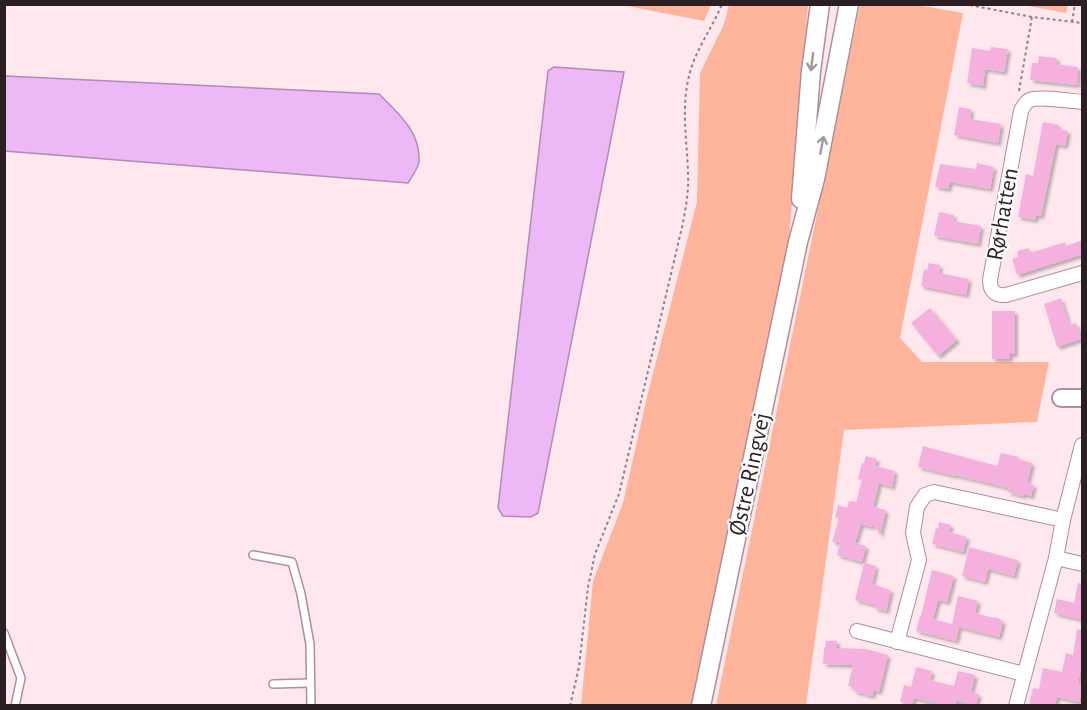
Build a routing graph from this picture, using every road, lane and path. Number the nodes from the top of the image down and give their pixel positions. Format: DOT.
graph roads {
  1 [pos="722,4"];
  2 [pos="820,4"];
  3 [pos="849,4"];
  4 [pos="963,4"];
  5 [pos="1075,4"];
  6 [pos="1032,17"];
  7 [pos="1072,22"];
  8 [pos="1083,22"];
  9 [pos="1083,102"];
  10 [pos="1024,104"];
  11 [pos="798,242"];
  12 [pos="1083,273"];
  13 [pos="1061,398"];
  14 [pos="1083,398"];
  15 [pos="1083,445"];
  16 [pos="1063,520"];
  17 [pos="253,555"];
  18 [pos="1056,558"];
  19 [pos="1083,564"];
  20 [pos="857,631"];
  21 [pos="4,633"];
  22 [pos="897,642"];
  23 [pos="1024,674"];
  24 [pos="310,683"];
  25 [pos="273,684"];
  26 [pos="15,705"];
  27 [pos="310,705"];
  28 [pos="570,705"];
  29 [pos="701,705"];
  30 [pos="1016,705"];
  1 -- 28 [label="path"];
  2 -- 11 [label="main road, Østre Ringvej, one-way"];
  11 -- 3 [label="main road, Østre Ringvej, one-way"];
  4 -- 6 [label="path"];
  5 -- 7 [label="path"];
  6 -- 7 [label="path"];
  6 -- 10 [label="path"];
  7 -- 8 [label="path"];
  9 -- 10 [label="street"];
  10 -- 12 [label="street, Rørhatten"];
  11 -- 29 [label="main road, Østre Ringvej"];
  13 -- 14 [label="street"];
  15 -- 16 [label="street"];
  16 -- 18 [label="street"];
  16 -- 22 [label="street"];
  17 -- 24 [label="lane"];
  18 -- 19 [label="street"];
  18 -- 23 [label="street"];
  20 -- 22 [label="street"];
  21 -- 26 [label="lane"];
  22 -- 23 [label="street"];
  23 -- 30 [label="street"];
  24 -- 25 [label="lane"];
  24 -- 27 [label="lane"];
}
